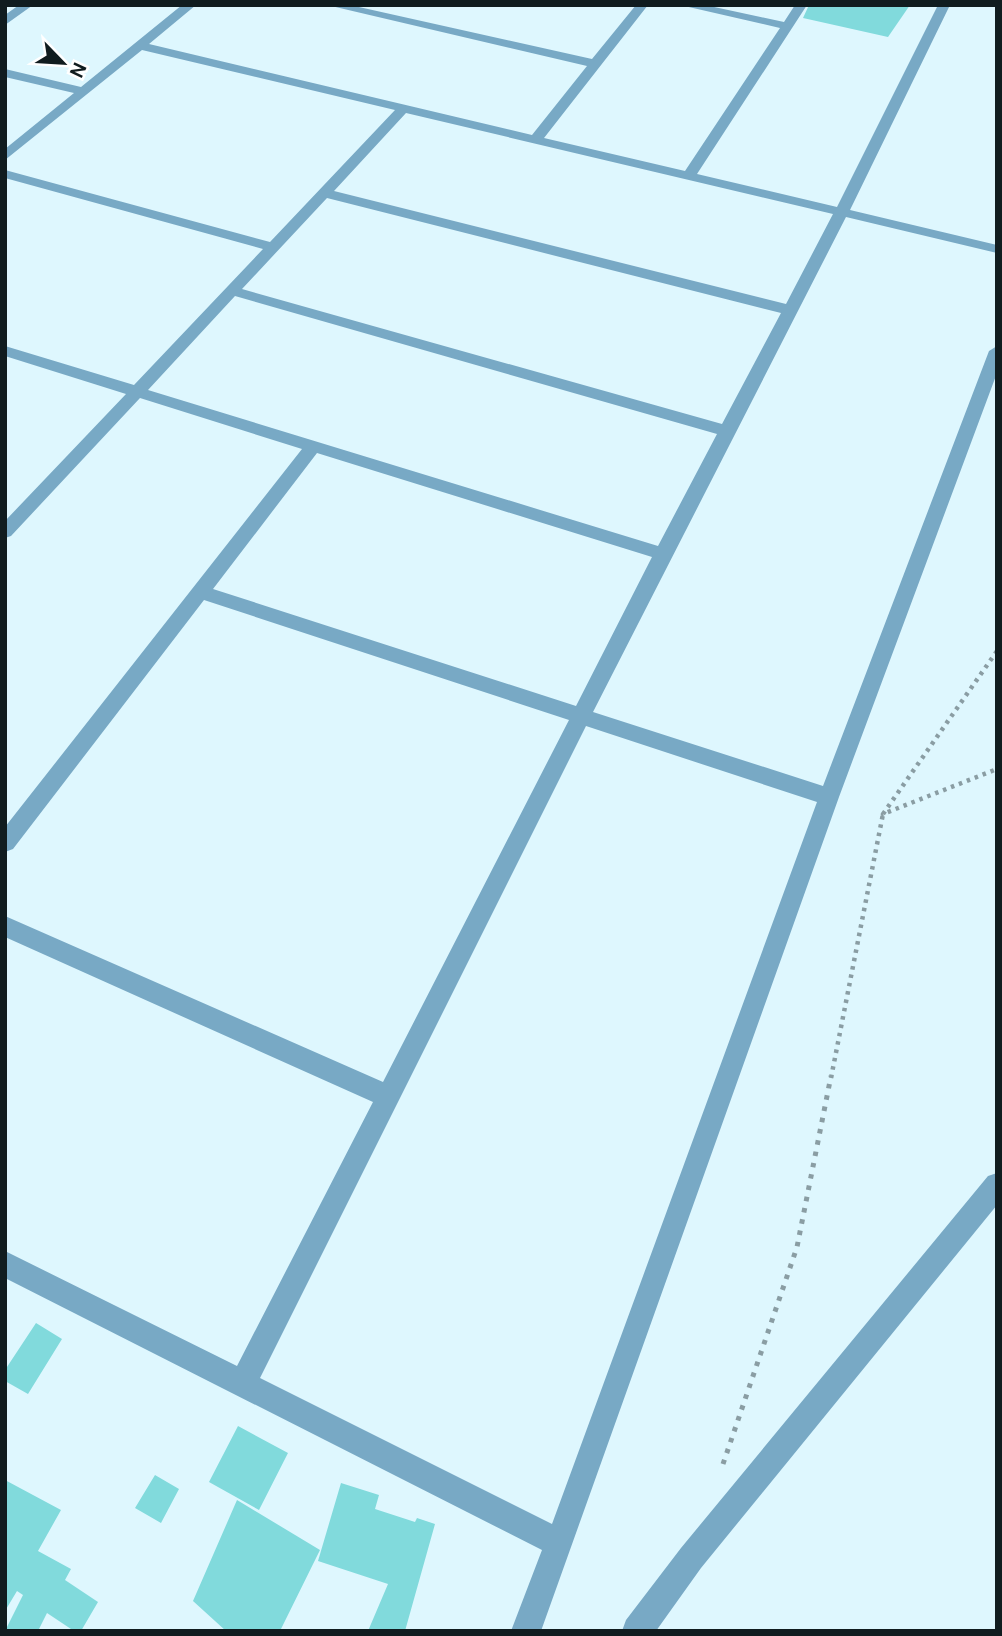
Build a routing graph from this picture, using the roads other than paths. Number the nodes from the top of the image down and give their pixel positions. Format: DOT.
graph roads {
  1 [pos="27,5"];
  2 [pos="190,5"];
  3 [pos="333,5"];
  4 [pos="642,5"];
  5 [pos="686,5"];
  6 [pos="801,5"];
  7 [pos="944,5"];
  8 [pos="5,21"];
  9 [pos="788,26"];
  10 [pos="140,46"];
  11 [pos="597,64"];
  12 [pos="5,73"];
  13 [pos="84,92"];
  14 [pos="402,109"];
  15 [pos="535,140"];
  16 [pos="9,150"];
  17 [pos="5,174"];
  18 [pos="689,175"];
  19 [pos="324,193"];
  20 [pos="842,211"];
  21 [pos="273,247"];
  22 [pos="997,249"];
  23 [pos="233,290"];
  24 [pos="790,310"];
  25 [pos="5,351"];
  26 [pos="997,351"];
  27 [pos="134,393"];
  28 [pos="727,431"];
  29 [pos="312,448"];
  30 [pos="5,532"];
  31 [pos="663,554"];
  32 [pos="200,592"];
  33 [pos="581,716"];
  34 [pos="828,797"];
  35 [pos="5,843"];
  36 [pos="5,926"];
  37 [pos="387,1096"];
  38 [pos="997,1185"];
  39 [pos="5,1264"];
  40 [pos="242,1385"];
  41 [pos="559,1544"];
  42 [pos="526,1631"];
  43 [pos="637,1631"];
  1 -- 8 [label="street"];
  2 -- 10 [label="street"];
  3 -- 11 [label="street"];
  4 -- 11 [label="street"];
  5 -- 9 [label="street"];
  6 -- 9 [label="street"];
  7 -- 20 [label="street"];
  9 -- 18 [label="street"];
  10 -- 13 [label="street"];
  10 -- 14 [label="street"];
  11 -- 15 [label="street"];
  12 -- 13 [label="street"];
  13 -- 16 [label="street"];
  14 -- 15 [label="street"];
  14 -- 19 [label="street"];
  15 -- 18 [label="street"];
  17 -- 21 [label="street"];
  18 -- 20 [label="street"];
  19 -- 21 [label="street"];
  19 -- 24 [label="street"];
  20 -- 22 [label="street"];
  20 -- 24 [label="street"];
  21 -- 23 [label="street"];
  23 -- 27 [label="street"];
  23 -- 28 [label="street"];
  24 -- 28 [label="street"];
  25 -- 27 [label="street"];
  26 -- 34 [label="street"];
  27 -- 29 [label="street"];
  27 -- 30 [label="street"];
  28 -- 31 [label="street"];
  29 -- 31 [label="street"];
  29 -- 32 [label="street"];
  31 -- 33 [label="street"];
  32 -- 33 [label="street"];
  32 -- 35 [label="street"];
  33 -- 34 [label="street"];
  33 -- 37 [label="street"];
  34 -- 41 [label="street"];
  36 -- 37 [label="street"];
  37 -- 40 [label="street"];
  38 -- 43 [label="street"];
  39 -- 40 [label="street"];
  40 -- 41 [label="street"];
  41 -- 42 [label="street"];
}
